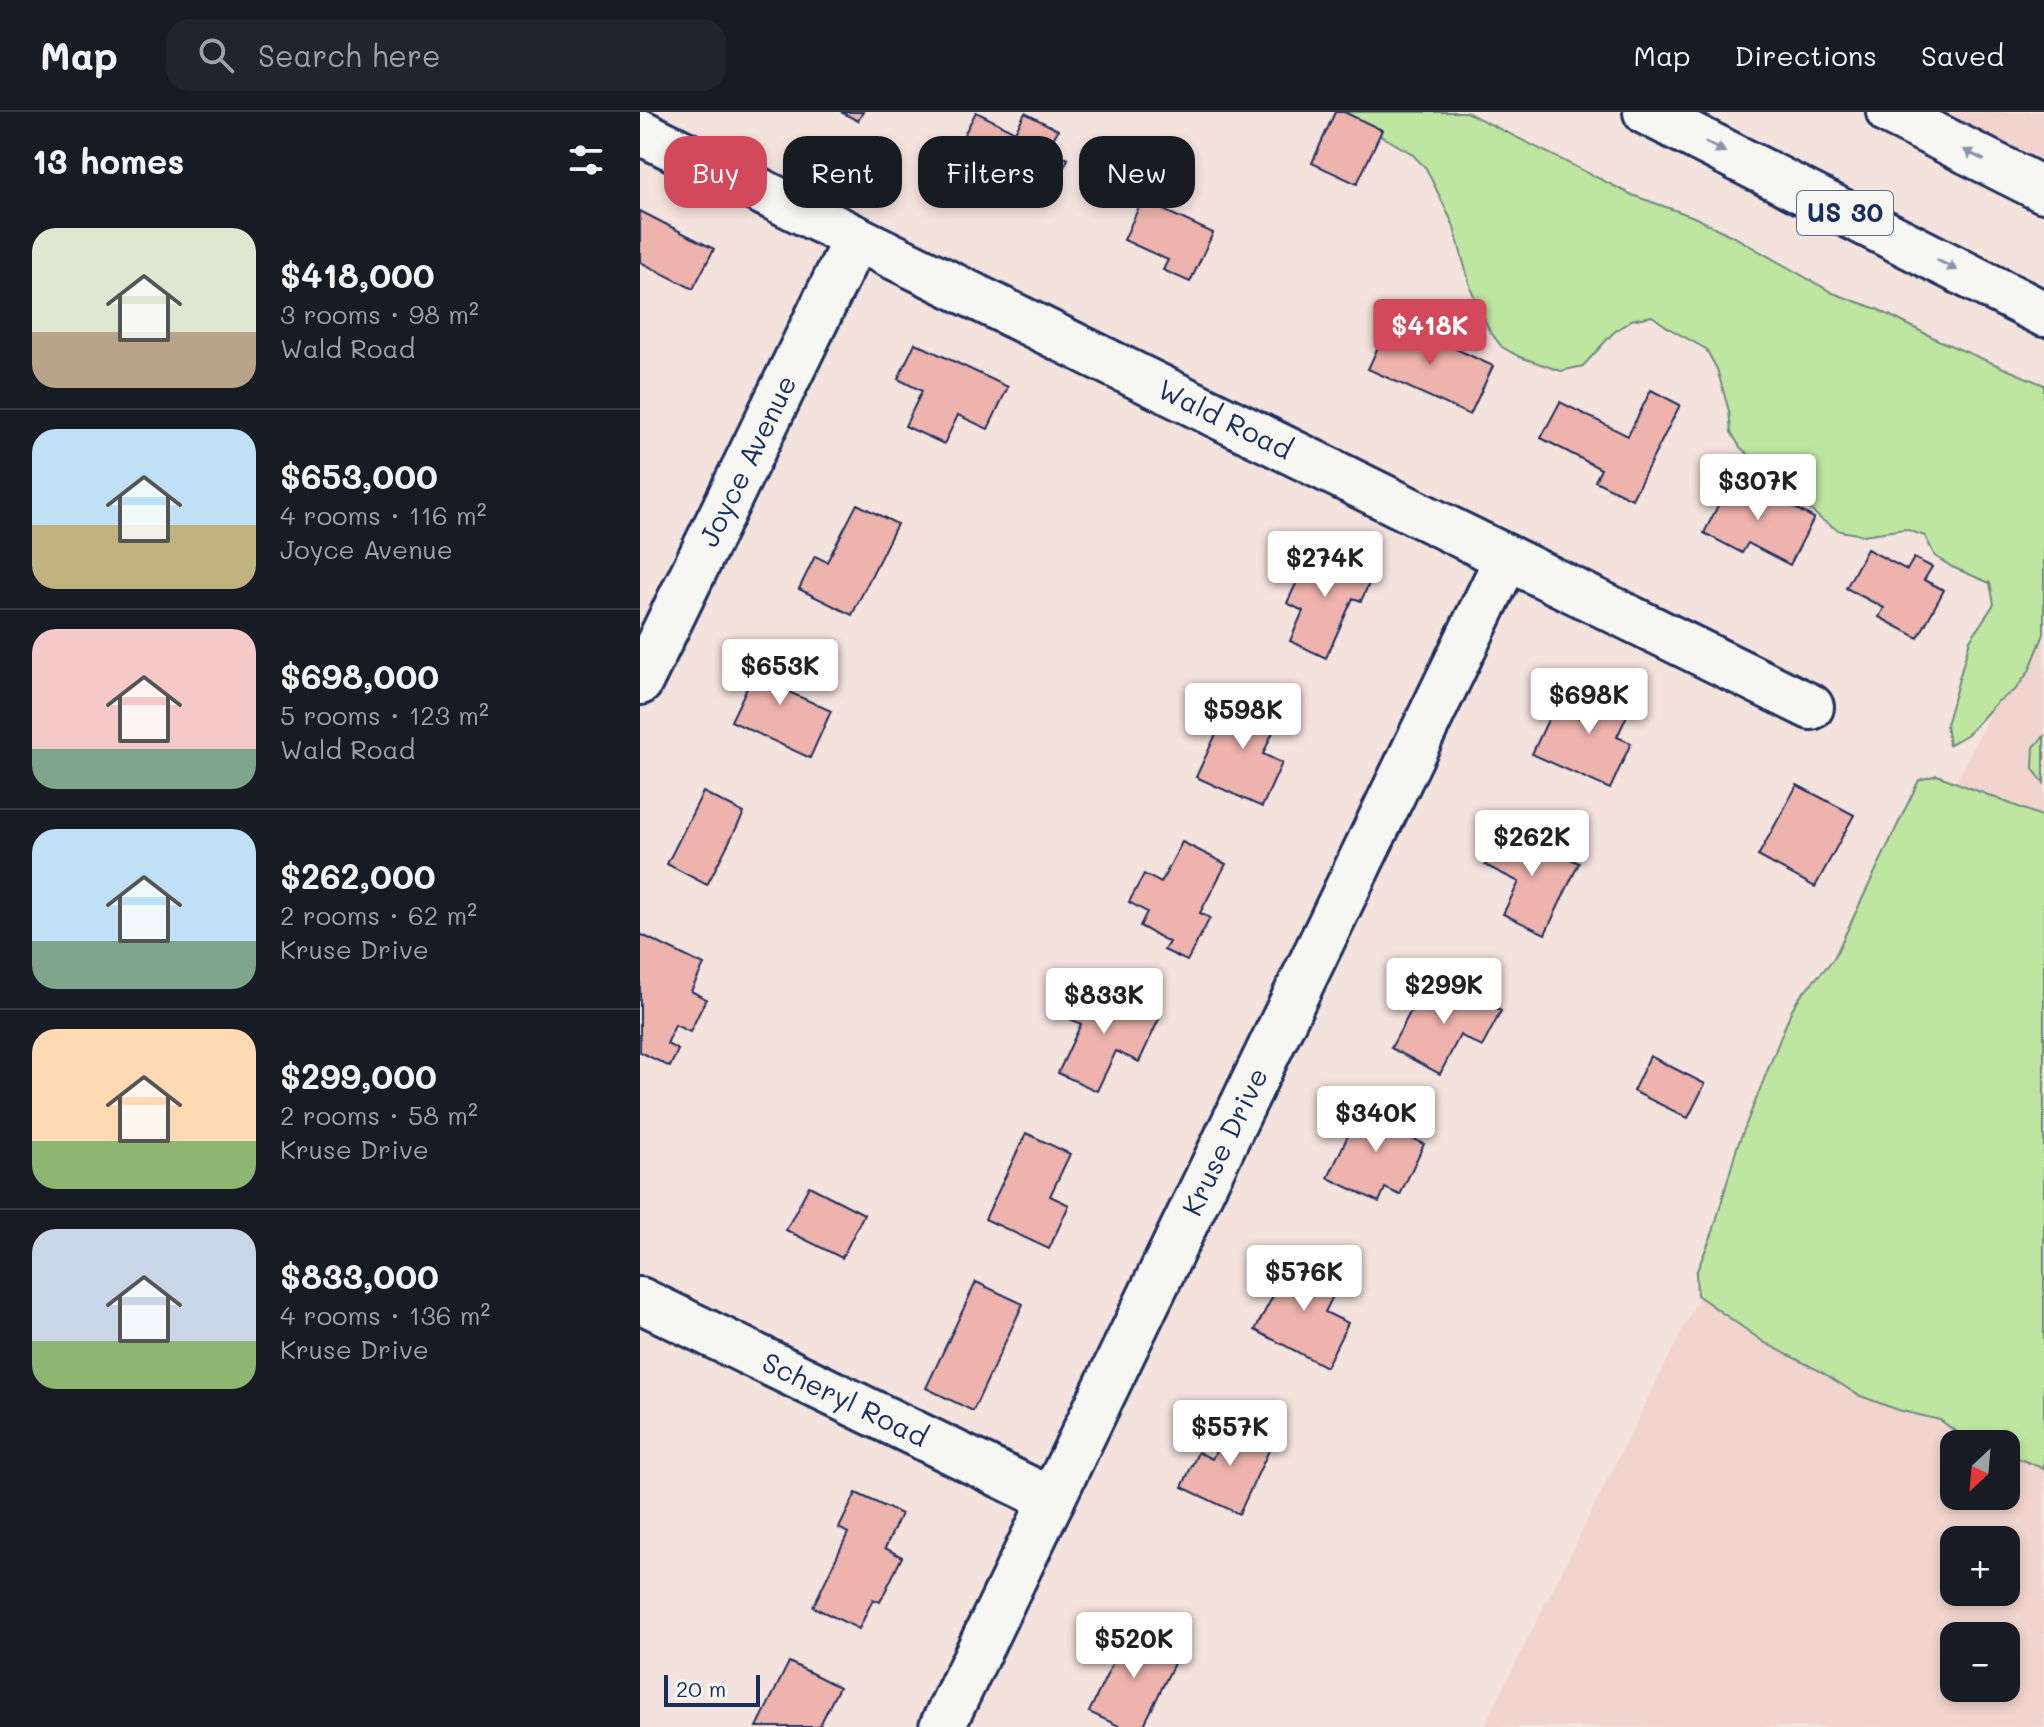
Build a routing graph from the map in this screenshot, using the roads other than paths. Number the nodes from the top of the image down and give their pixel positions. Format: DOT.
graph roads {
  1 [pos="1646,112"];
  2 [pos="1889,112"];
  3 [pos="640,132"];
  4 [pos="2044,190"];
  5 [pos="856,238"];
  6 [pos="2044,314"];
  7 [pos="1507,558"];
  8 [pos="640,682"];
  9 [pos="1811,707"];
  10 [pos="640,1300"];
  11 [pos="1052,1500"];
  12 [pos="942,1727"];
  1 -- 6 [label="main road, US 30, one-way"];
  4 -- 2 [label="main road, one-way"];
  3 -- 5 [label="main road, Wald Road"];
  5 -- 7 [label="main road, Wald Road"];
  5 -- 8 [label="main road, Joyce Avenue"];
  7 -- 9 [label="main road, Wald Road"];
  7 -- 11 [label="main road, Kruse Drive"];
  10 -- 11 [label="main road, Scheryl Road"];
  11 -- 12 [label="main road, Kruse Drive"];
}
